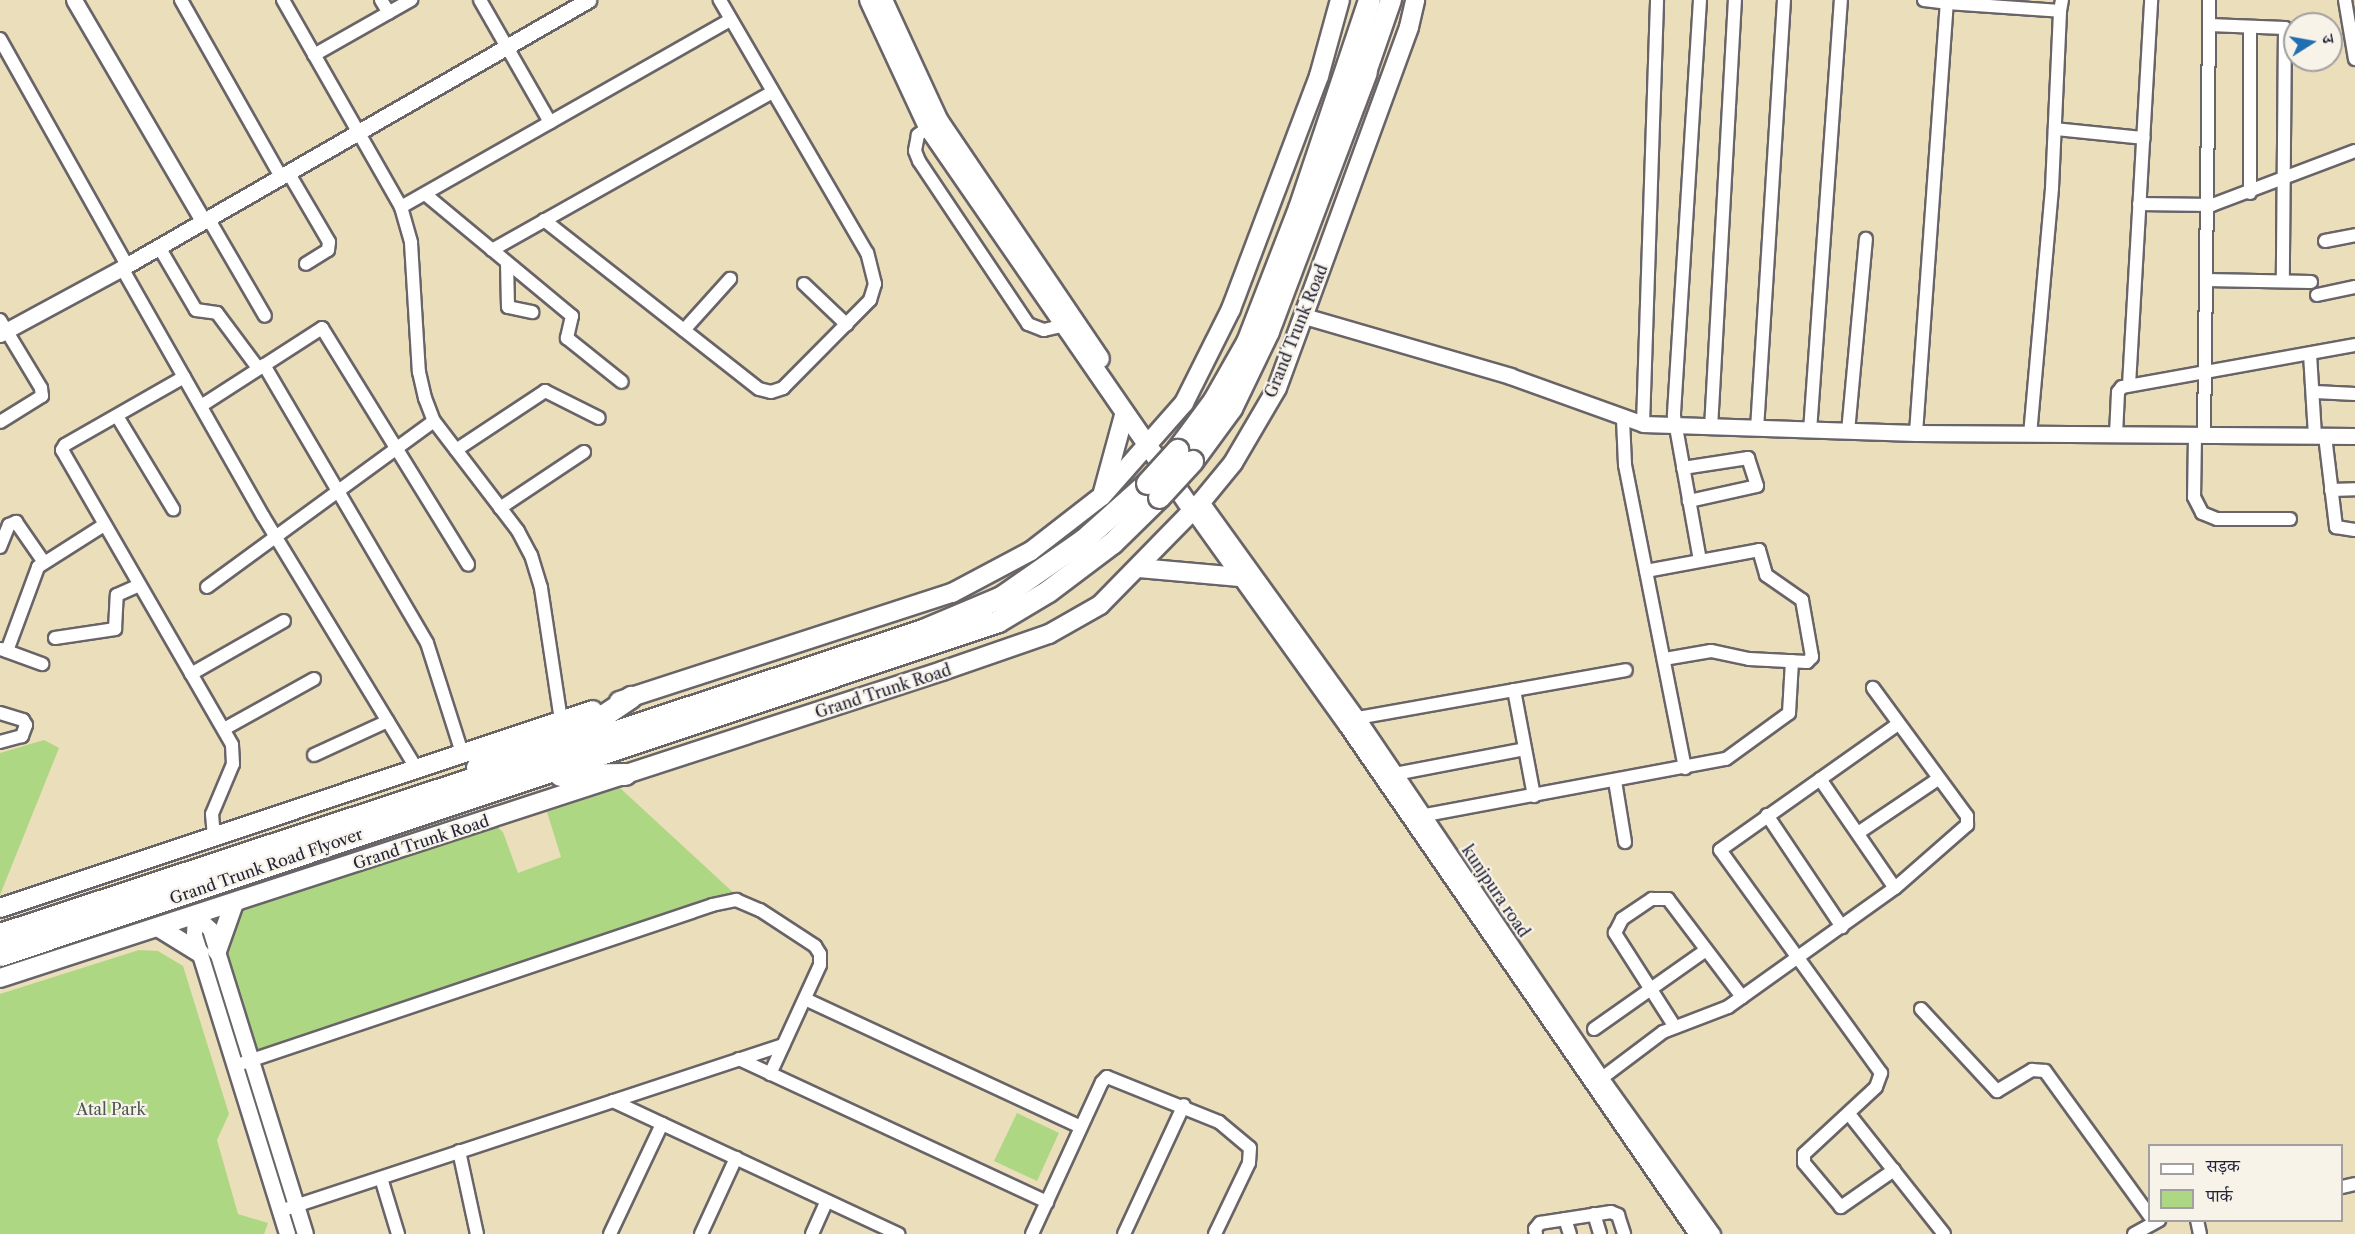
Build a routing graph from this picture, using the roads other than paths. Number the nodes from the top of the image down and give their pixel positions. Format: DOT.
graph roads {
  1 [pos="74,0"];
  2 [pos="181,0"];
  3 [pos="283,0"];
  4 [pos="381,0"];
  5 [pos="411,0"];
  6 [pos="480,0"];
  7 [pos="588,0"];
  8 [pos="720,0"];
  9 [pos="869,0"];
  10 [pos="883,0"];
  11 [pos="1340,0"];
  12 [pos="1369,0"];
  13 [pos="1391,0"];
  14 [pos="1415,0"];
  15 [pos="1657,0"];
  16 [pos="1700,0"];
  17 [pos="1735,0"];
  18 [pos="1784,0"];
  19 [pos="1841,0"];
  20 [pos="1924,0"];
  21 [pos="2151,0"];
  22 [pos="2209,0"];
  23 [pos="2345,0"];
  24 [pos="1947,3"];
  25 [pos="2061,5"];
  26 [pos="389,13"];
  27 [pos="730,20"];
  28 [pos="2209,25"];
  29 [pos="2250,27"];
  30 [pos="0,39"];
  31 [pos="507,47"];
  32 [pos="314,55"];
  33 [pos="2355,59"];
  34 [pos="1366,72"];
  35 [pos="772,92"];
  36 [pos="550,122"];
  37 [pos="933,124"];
  38 [pos="2055,129"];
  39 [pos="357,133"];
  40 [pos="2144,138"];
  41 [pos="2355,151"];
  42 [pos="284,174"];
  43 [pos="2284,180"];
  44 [pos="2250,193"];
  45 [pos="425,194"];
  46 [pos="2139,204"];
  47 [pos="2207,206"];
  48 [pos="401,207"];
  49 [pos="206,220"];
  50 [pos="544,220"];
  51 [pos="2355,235"];
  52 [pos="1866,239"];
  53 [pos="2325,241"];
  54 [pos="159,247"];
  55 [pos="492,250"];
  56 [pos="507,263"];
  57 [pos="306,264"];
  58 [pos="124,267"];
  59 [pos="730,279"];
  60 [pos="2206,280"];
  61 [pos="2283,282"];
  62 [pos="2311,282"];
  63 [pos="804,285"];
  64 [pos="2355,287"];
  65 [pos="2317,295"];
  66 [pos="532,312"];
  67 [pos="265,316"];
  68 [pos="1304,316"];
  69 [pos="847,325"];
  70 [pos="1062,326"];
  71 [pos="3,328"];
  72 [pos="684,330"];
  73 [pos="2355,345"];
  74 [pos="2310,354"];
  75 [pos="261,367"];
  76 [pos="2204,372"];
  77 [pos="184,377"];
  78 [pos="622,382"];
  79 [pos="2128,385"];
  80 [pos="2315,392"];
  81 [pos="2355,393"];
  82 [pos="201,406"];
  83 [pos="1124,415"];
  84 [pos="117,416"];
  85 [pos="599,418"];
  86 [pos="1623,419"];
  87 [pos="434,420"];
  88 [pos="0,422"];
  89 [pos="1644,424"];
  90 [pos="1674,427"];
  91 [pos="1711,428"];
  92 [pos="1757,429"];
  93 [pos="1810,431"];
  94 [pos="1848,432"];
  95 [pos="1916,434"];
  96 [pos="2030,435"];
  97 [pos="2116,435"];
  98 [pos="2199,436"];
  99 [pos="2320,436"];
  100 [pos="2355,436"];
  101 [pos="1151,442"];
  102 [pos="396,449"];
  103 [pos="456,450"];
  104 [pos="584,452"];
  105 [pos="1185,455"];
  106 [pos="1683,468"];
  107 [pos="2355,489"];
  108 [pos="1153,490"];
  109 [pos="2331,490"];
  110 [pos="338,493"];
  111 [pos="1102,496"];
  112 [pos="1689,501"];
  113 [pos="1197,507"];
  114 [pos="501,508"];
  115 [pos="173,509"];
  116 [pos="2290,519"];
  117 [pos="104,525"];
  118 [pos="2355,530"];
  119 [pos="277,539"];
  120 [pos="0,547"];
  121 [pos="1700,560"];
  122 [pos="43,561"];
  123 [pos="468,564"];
  124 [pos="1139,568"];
  125 [pos="1646,571"];
  126 [pos="1244,573"];
  127 [pos="139,585"];
  128 [pos="207,587"];
  129 [pos="284,621"];
  130 [pos="54,638"];
  131 [pos="3,650"];
  132 [pos="1664,659"];
  133 [pos="1792,661"];
  134 [pos="42,664"];
  135 [pos="1626,670"];
  136 [pos="191,674"];
  137 [pos="314,679"];
  138 [pos="1873,688"];
  139 [pos="1514,690"];
  140 [pos="1330,691"];
  141 [pos="631,697"];
  142 [pos="0,713"];
  143 [pos="1356,718"];
  144 [pos="561,720"];
  145 [pos="388,721"];
  146 [pos="1898,724"];
  147 [pos="224,729"];
  148 [pos="0,742"];
  149 [pos="1525,749"];
  150 [pos="462,753"];
  151 [pos="314,755"];
  152 [pos="416,768"];
  153 [pos="1685,768"];
  154 [pos="625,774"];
  155 [pos="1395,774"];
  156 [pos="532,777"];
  157 [pos="1820,779"];
  158 [pos="1938,779"];
  159 [pos="1614,781"];
  160 [pos="456,784"];
  161 [pos="1534,796"];
  162 [pos="1767,815"];
  163 [pos="1417,816"];
  164 [pos="1858,833"];
  165 [pos="214,836"];
  166 [pos="1626,842"];
  167 [pos="1895,888"];
  168 [pos="234,903"];
  169 [pos="0,908"];
  170 [pos="195,915"];
  171 [pos="158,927"];
  172 [pos="1842,927"];
  173 [pos="0,934"];
  174 [pos="1706,950"];
  175 [pos="208,952"];
  176 [pos="0,955"];
  177 [pos="1795,958"];
  178 [pos="0,978"];
  179 [pos="1650,989"];
  180 [pos="1742,997"];
  181 [pos="805,999"];
  182 [pos="1921,1009"];
  183 [pos="1675,1027"];
  184 [pos="1594,1029"];
  185 [pos="783,1045"];
  186 [pos="740,1059"];
  187 [pos="250,1060"];
  188 [pos="235,1065"];
  189 [pos="770,1074"];
  190 [pos="1597,1082"];
  191 [pos="613,1101"];
  192 [pos="1184,1106"];
  193 [pos="1849,1114"];
  194 [pos="662,1124"];
  195 [pos="1081,1127"];
  196 [pos="459,1151"];
  197 [pos="736,1158"];
  198 [pos="1894,1170"];
  199 [pos="381,1178"];
  200 [pos="827,1201"];
  201 [pos="1047,1202"];
  202 [pos="296,1206"];
  203 [pos="280,1211"];
  204 [pos="2148,1212"];
  205 [pos="1594,1214"];
  206 [pos="1565,1219"];
  207 [pos="2151,1222"];
  208 [pos="1698,1231"];
  209 [pos="287,1234"];
  210 [pos="305,1234"];
  211 [pos="398,1234"];
  212 [pos="477,1234"];
  213 [pos="610,1234"];
  214 [pos="701,1234"];
  215 [pos="812,1234"];
  216 [pos="898,1234"];
  217 [pos="1032,1234"];
  218 [pos="1124,1234"];
  219 [pos="1215,1234"];
  220 [pos="1536,1234"];
  221 [pos="1569,1234"];
  222 [pos="1600,1234"];
  223 [pos="1624,1234"];
  224 [pos="1944,1234"];
  225 [pos="2134,1234"];
  1 -- 49 [label="street"];
  2 -- 42 [label="street"];
  3 -- 32 [label="street"];
  4 -- 26 [label="street"];
  5 -- 26 [label="street"];
  6 -- 31 [label="street"];
  7 -- 31 [label="street"];
  8 -- 27 [label="street"];
  9 -- 37 [label="main road"];
  10 -- 37 [label="main road"];
  11 -- 101 [label="main road"];
  12 -- 105 [label="highway"];
  13 -- 34 [label="highway"];
  14 -- 68 [label="main road, Grand Trunk Road"];
  15 -- 89 [label="street"];
  16 -- 90 [label="street"];
  17 -- 91 [label="street"];
  18 -- 92 [label="street"];
  19 -- 93 [label="street"];
  20 -- 24 [label="street"];
  21 -- 40 [label="street"];
  22 -- 28 [label="street"];
  23 -- 33 [label="street"];
  24 -- 25 [label="street"];
  24 -- 95 [label="street"];
  25 -- 38 [label="street"];
  26 -- 32 [label="street"];
  27 -- 35 [label="street"];
  27 -- 36 [label="street"];
  28 -- 29 [label="street"];
  28 -- 47 [label="street"];
  29 -- 43 [label="street"];
  29 -- 44 [label="street"];
  30 -- 58 [label="street"];
  31 -- 36 [label="street"];
  31 -- 39 [label="street"];
  32 -- 39 [label="street"];
  34 -- 105 [label="highway"];
  35 -- 50 [label="street"];
  35 -- 69 [label="street"];
  36 -- 45 [label="street"];
  37 -- 70 [label="main road"];
  37 -- 70 [label="street"];
  37 -- 101 [label="main road"];
  38 -- 40 [label="street"];
  38 -- 96 [label="street"];
  39 -- 42 [label="street"];
  39 -- 48 [label="street"];
  40 -- 46 [label="street"];
  41 -- 43 [label="street"];
  42 -- 49 [label="street"];
  42 -- 57 [label="street"];
  43 -- 44 [label="street"];
  43 -- 61 [label="street"];
  44 -- 47 [label="street"];
  45 -- 48 [label="street"];
  45 -- 55 [label="street"];
  46 -- 47 [label="street"];
  46 -- 79 [label="street"];
  47 -- 60 [label="street"];
  48 -- 87 [label="street"];
  49 -- 54 [label="street"];
  49 -- 67 [label="street"];
  50 -- 55 [label="street"];
  50 -- 72 [label="street"];
  51 -- 53 [label="street"];
  52 -- 94 [label="street"];
  54 -- 58 [label="street"];
  54 -- 75 [label="street"];
  55 -- 56 [label="street"];
  56 -- 66 [label="street"];
  56 -- 78 [label="street"];
  58 -- 71 [label="street"];
  58 -- 77 [label="street"];
  59 -- 72 [label="street"];
  60 -- 61 [label="street"];
  60 -- 76 [label="street"];
  61 -- 62 [label="street"];
  63 -- 69 [label="street"];
  64 -- 65 [label="street"];
  68 -- 86 [label="street"];
  68 -- 113 [label="main road, Grand Trunk Road"];
  69 -- 72 [label="street"];
  70 -- 83 [label="main road"];
  71 -- 88 [label="street"];
  73 -- 74 [label="street"];
  74 -- 76 [label="street"];
  74 -- 80 [label="street"];
  75 -- 82 [label="street"];
  75 -- 102 [label="street"];
  75 -- 110 [label="street"];
  76 -- 79 [label="street"];
  76 -- 98 [label="street"];
  77 -- 82 [label="street"];
  77 -- 84 [label="street"];
  79 -- 97 [label="street"];
  80 -- 81 [label="street"];
  80 -- 99 [label="street"];
  82 -- 119 [label="street"];
  83 -- 101 [label="main road"];
  83 -- 111 [label="main road"];
  84 -- 115 [label="street"];
  84 -- 117 [label="street"];
  85 -- 103 [label="street"];
  86 -- 89 [label="street"];
  86 -- 125 [label="street"];
  87 -- 102 [label="street"];
  87 -- 103 [label="street"];
  89 -- 90 [label="street"];
  90 -- 91 [label="street"];
  90 -- 106 [label="street"];
  91 -- 92 [label="street"];
  92 -- 93 [label="street"];
  93 -- 94 [label="street"];
  94 -- 95 [label="street"];
  95 -- 96 [label="street"];
  96 -- 97 [label="street"];
  97 -- 98 [label="street"];
  98 -- 99 [label="street"];
  98 -- 116 [label="street"];
  99 -- 100 [label="street"];
  99 -- 109 [label="street"];
  101 -- 111 [label="main road"];
  101 -- 113 [label="main road"];
  102 -- 110 [label="street"];
  102 -- 123 [label="street"];
  103 -- 114 [label="street"];
  104 -- 114 [label="street"];
  105 -- 108 [label="highway, bridge"];
  106 -- 112 [label="street"];
  106 -- 112 [label="street"];
  107 -- 109 [label="street"];
  108 -- 156 [label="highway, Grand Trunk Road Flyover"];
  108 -- 160 [label="highway"];
  109 -- 118 [label="street"];
  110 -- 119 [label="street"];
  110 -- 150 [label="street"];
  111 -- 141 [label="main road"];
  112 -- 121 [label="street"];
  113 -- 124 [label="main road, Grand Trunk Road"];
  113 -- 126 [label="street, kunjpura road"];
  114 -- 144 [label="street"];
  117 -- 122 [label="street"];
  117 -- 127 [label="street"];
  119 -- 128 [label="street"];
  119 -- 145 [label="street"];
  120 -- 122 [label="street"];
  121 -- 125 [label="street"];
  121 -- 133 [label="street"];
  122 -- 131 [label="street"];
  124 -- 126 [label="main road"];
  124 -- 154 [label="main road, Grand Trunk Road"];
  125 -- 132 [label="street"];
  126 -- 140 [label="street, kunjpura road"];
  127 -- 130 [label="street"];
  127 -- 136 [label="street"];
  129 -- 136 [label="street"];
  131 -- 134 [label="street"];
  132 -- 133 [label="street"];
  132 -- 153 [label="street"];
  133 -- 153 [label="street"];
  135 -- 139 [label="street"];
  136 -- 147 [label="street"];
  137 -- 147 [label="street"];
  138 -- 146 [label="street"];
  139 -- 143 [label="street"];
  139 -- 149 [label="street"];
  140 -- 143 [label="street, kunjpura road"];
  140 -- 163 [label="street, kunjpura road"];
  141 -- 144 [label="main road"];
  141 -- 160 [label="highway"];
  142 -- 148 [label="street"];
  143 -- 155 [label="street, kunjpura road"];
  144 -- 150 [label="main road"];
  145 -- 151 [label="street"];
  145 -- 152 [label="street"];
  146 -- 157 [label="street"];
  146 -- 158 [label="street"];
  147 -- 165 [label="street"];
  149 -- 155 [label="street"];
  149 -- 161 [label="street"];
  150 -- 152 [label="main road"];
  152 -- 165 [label="main road"];
  153 -- 159 [label="street"];
  154 -- 156 [label="highway"];
  154 -- 168 [label="main road, Grand Trunk Road"];
  155 -- 163 [label="street, kunjpura road"];
  156 -- 176 [label="highway, Grand Trunk Road Flyover"];
  157 -- 162 [label="street"];
  157 -- 164 [label="street"];
  158 -- 164 [label="street"];
  158 -- 167 [label="street"];
  159 -- 161 [label="street"];
  159 -- 166 [label="street"];
  160 -- 173 [label="highway"];
  161 -- 163 [label="street"];
  162 -- 172 [label="street"];
  162 -- 177 [label="street"];
  163 -- 190 [label="street, kunjpura road"];
  164 -- 167 [label="street"];
  165 -- 169 [label="main road"];
  167 -- 172 [label="street"];
  168 -- 170 [label="main road, Grand Trunk Road"];
  168 -- 175 [label="main road"];
  170 -- 171 [label="main road, Grand Trunk Road"];
  170 -- 175 [label="street"];
  171 -- 175 [label="main road"];
  171 -- 178 [label="main road, Grand Trunk Road"];
  172 -- 177 [label="street"];
  174 -- 179 [label="street"];
  174 -- 179 [label="street"];
  174 -- 180 [label="street"];
  175 -- 187 [label="street"];
  175 -- 188 [label="street"];
  177 -- 180 [label="street"];
  177 -- 193 [label="street"];
  179 -- 183 [label="street"];
  179 -- 184 [label="street"];
  180 -- 183 [label="street"];
  181 -- 185 [label="street"];
  181 -- 187 [label="street"];
  181 -- 195 [label="street"];
  182 -- 204 [label="street"];
  183 -- 190 [label="street"];
  185 -- 186 [label="street"];
  185 -- 189 [label="street"];
  186 -- 189 [label="street"];
  186 -- 191 [label="street"];
  187 -- 188 [label="street"];
  187 -- 202 [label="street"];
  188 -- 203 [label="street"];
  189 -- 201 [label="street"];
  190 -- 208 [label="street, kunjpura road"];
  191 -- 194 [label="street"];
  191 -- 196 [label="street"];
  192 -- 195 [label="street"];
  192 -- 218 [label="street"];
  192 -- 219 [label="street"];
  193 -- 198 [label="street"];
  193 -- 198 [label="street"];
  194 -- 197 [label="street"];
  194 -- 213 [label="street"];
  195 -- 201 [label="street"];
  196 -- 199 [label="street"];
  196 -- 212 [label="street"];
  197 -- 200 [label="street"];
  197 -- 214 [label="street"];
  198 -- 224 [label="street"];
  199 -- 202 [label="street"];
  199 -- 211 [label="street"];
  200 -- 215 [label="street"];
  200 -- 216 [label="street"];
  201 -- 217 [label="street"];
  202 -- 203 [label="street"];
  202 -- 210 [label="street"];
  203 -- 209 [label="street"];
  205 -- 206 [label="street"];
  205 -- 222 [label="street"];
  205 -- 223 [label="street"];
  206 -- 220 [label="street"];
  206 -- 221 [label="street"];
  207 -- 225 [label="street"];
}
